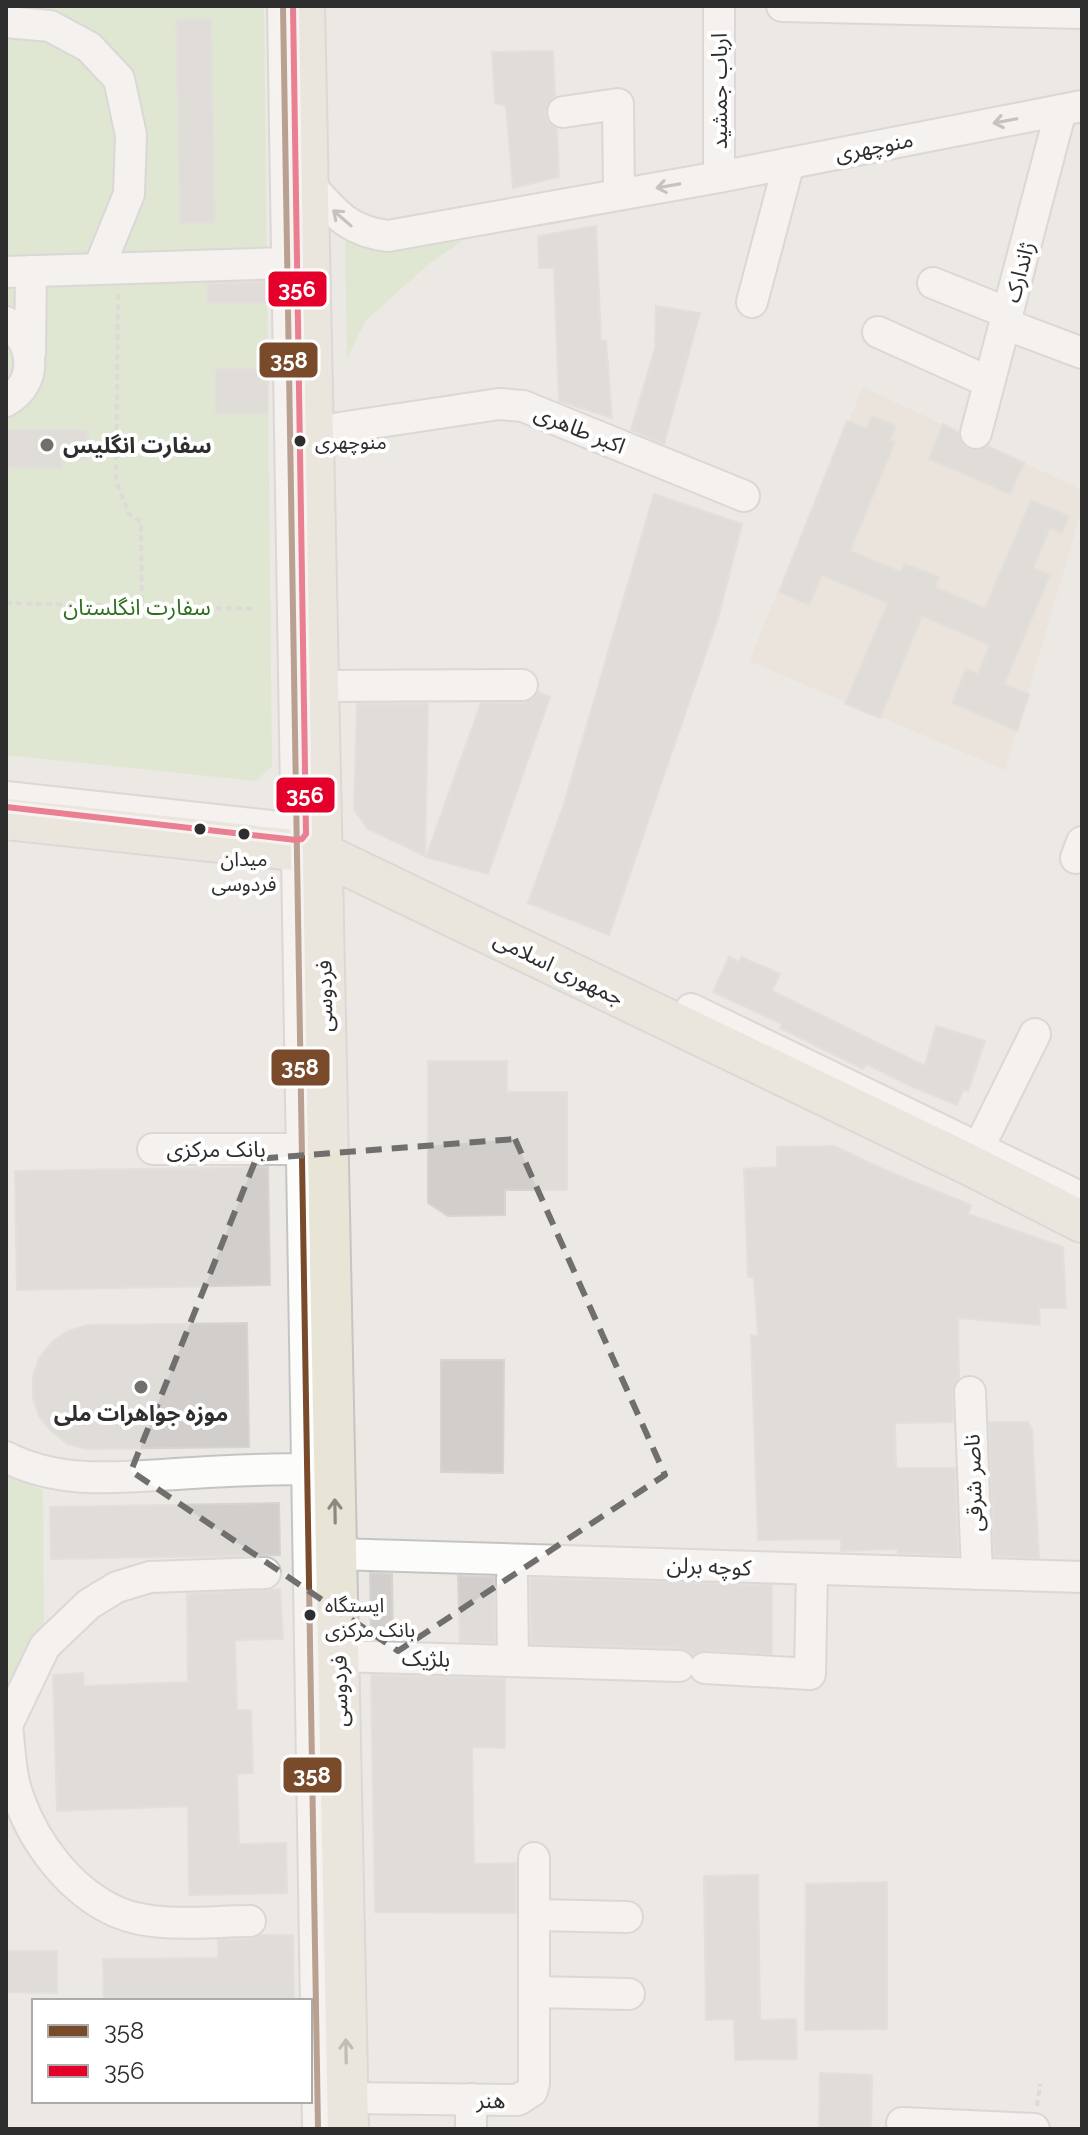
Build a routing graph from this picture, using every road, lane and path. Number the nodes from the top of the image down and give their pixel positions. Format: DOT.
graph roads {
  1 [pos="283,6"];
  2 [pos="304,6"];
  3 [pos="719,6"];
  4 [pos="782,6"];
  5 [pos="908,8"];
  6 [pos="1043,9"];
  7 [pos="1082,13"];
  8 [pos="6,22"];
  9 [pos="1072,108"];
  10 [pos="563,112"];
  11 [pos="789,163"];
  12 [pos="719,177"];
  13 [pos="307,182"];
  14 [pos="619,194"];
  15 [pos="286,263"];
  16 [pos="108,267"];
  17 [pos="18,271"];
  18 [pos="933,283"];
  19 [pos="752,302"];
  20 [pos="1006,318"];
  21 [pos="6,322"];
  22 [pos="878,332"];
  23 [pos="1082,353"];
  24 [pos="30,360"];
  25 [pos="989,382"];
  26 [pos="6,401"];
  27 [pos="313,432"];
  28 [pos="976,433"];
  29 [pos="744,496"];
  30 [pos="6,603"];
  31 [pos="142,606"];
  32 [pos="254,609"];
  33 [pos="522,685"];
  34 [pos="318,686"];
  35 [pos="6,797"];
  36 [pos="6,819"];
  37 [pos="309,841"];
  38 [pos="1035,1034"];
  39 [pos="153,1149"];
  40 [pos="315,1149"];
  41 [pos="976,1156"];
  42 [pos="1082,1198"];
  43 [pos="1082,1222"];
  44 [pos="970,1392"];
  45 [pos="6,1457"];
  46 [pos="321,1469"];
  47 [pos="336,1554"];
  48 [pos="812,1569"];
  49 [pos="265,1573"];
  50 [pos="977,1574"];
  51 [pos="1082,1577"];
  52 [pos="512,1578"];
  53 [pos="338,1656"];
  54 [pos="528,1665"];
  55 [pos="6,1726"];
  56 [pos="11,1780"];
  57 [pos="534,1858"];
  58 [pos="534,1915"];
  59 [pos="627,1917"];
  60 [pos="250,1921"];
  61 [pos="535,1992"];
  62 [pos="629,1994"];
  63 [pos="347,2113"];
  64 [pos="471,2114"];
  65 [pos="902,2123"];
  66 [pos="318,2129"];
  67 [pos="1034,2129"];
  1 -- 15 [label="street, فردوسی"];
  2 -- 13 [label="main road, فردوسی"];
  3 -- 12 [label="street, ارباب جمشید"];
  4 -- 5 [label="street"];
  5 -- 6 [label="street"];
  6 -- 7 [label="street"];
  8 -- 16 [label="street"];
  9 -- 11 [label="street, منوچهری, one-way"];
  9 -- 20 [label="street, ژاندارک"];
  10 -- 14 [label="street"];
  11 -- 12 [label="street, منوچهری"];
  11 -- 19 [label="street"];
  12 -- 14 [label="street, منوچهری, one-way"];
  14 -- 13 [label="street, منوچهری, one-way"];
  13 -- 27 [label="main road, فردوسی"];
  15 -- 16 [label="street"];
  15 -- 37 [label="street, فردوسی"];
  16 -- 17 [label="street"];
  16 -- 31 [label="path"];
  17 -- 24 [label="street"];
  18 -- 20 [label="street"];
  20 -- 23 [label="street"];
  20 -- 25 [label="street, ژاندارک"];
  21 -- 24 [label="street"];
  22 -- 25 [label="street"];
  24 -- 26 [label="street"];
  25 -- 28 [label="street, ژاندارک"];
  27 -- 29 [label="street, اکبر طاهری"];
  27 -- 34 [label="main road, فردوسی"];
  30 -- 31 [label="path"];
  31 -- 32 [label="path"];
  33 -- 34 [label="street"];
  34 -- 37 [label="main road, فردوسی"];
  35 -- 37 [label="street"];
  36 -- 37 [label="main road, جمهوری اسلامی"];
  37 -- 40 [label="main road, فردوسی"];
  37 -- 41 [label="main road, جمهوری اسلامی"];
  38 -- 41 [label="street"];
  39 -- 40 [label="street, بانک مرکزی"];
  40 -- 46 [label="main road, فردوسی"];
  41 -- 42 [label="street"];
  41 -- 43 [label="main road, جمهوری اسلامی"];
  44 -- 50 [label="street, ناصر شرقی"];
  45 -- 46 [label="street"];
  47 -- 46 [label="main road, فردوسی, one-way"];
  46 -- 66 [label="street"];
  47 -- 48 [label="street, کوچه برلن"];
  47 -- 53 [label="main road, فردوسی"];
  48 -- 50 [label="street, کوچه برلن"];
  48 -- 54 [label="street, بلژیک"];
  49 -- 55 [label="street"];
  50 -- 51 [label="street, کوچه برلن"];
  52 -- 54 [label="street"];
  53 -- 54 [label="street, بلژیک"];
  63 -- 53 [label="main road, فردوسی, one-way"];
  55 -- 56 [label="street"];
  56 -- 60 [label="street"];
  57 -- 58 [label="street, هنر"];
  58 -- 59 [label="street"];
  58 -- 61 [label="street, هنر"];
  61 -- 62 [label="street"];
  61 -- 64 [label="street, هنر"];
  63 -- 64 [label="street, هنر"];
  65 -- 67 [label="street"];
}
